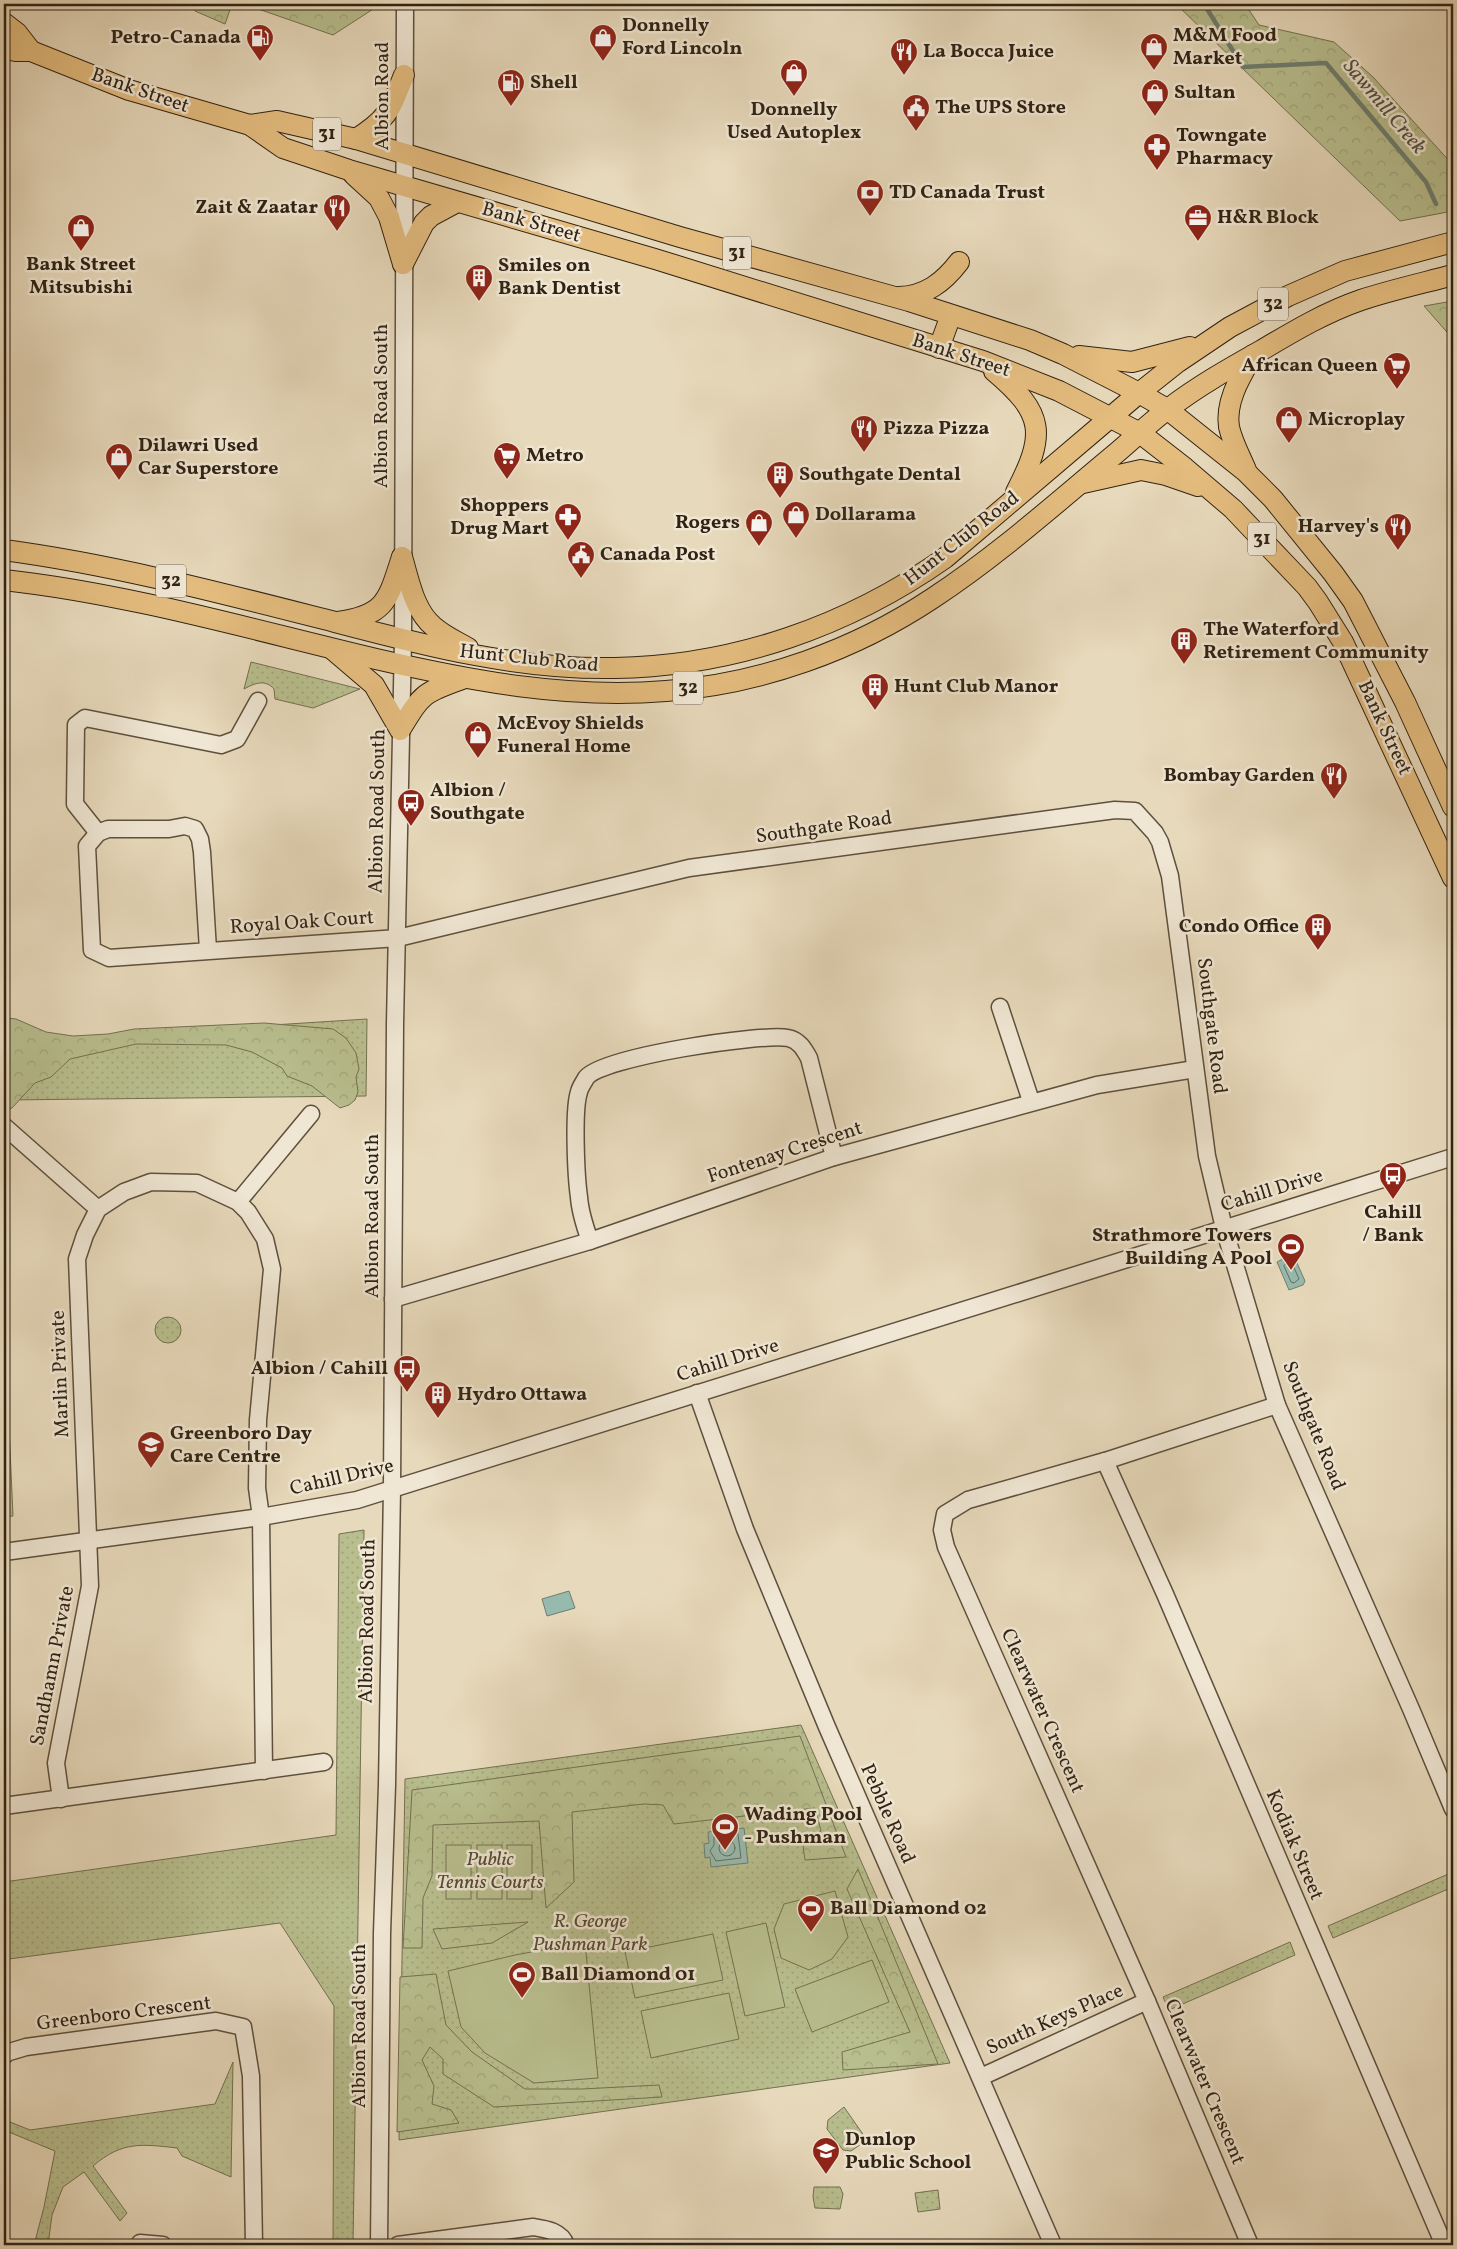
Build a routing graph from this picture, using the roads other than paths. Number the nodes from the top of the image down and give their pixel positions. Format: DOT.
graph roads {
  1 [pos="405,4"];
  2 [pos="4,23"];
  3 [pos="4,48"];
  4 [pos="31,51"];
  5 [pos="404,75"];
  6 [pos="250,125"];
  7 [pos="356,139"];
  8 [pos="404,153"];
  9 [pos="348,170"];
  10 [pos="405,187"];
  11 [pos="457,202"];
  12 [pos="663,232"];
  13 [pos="1453,242"];
  14 [pos="655,259"];
  15 [pos="960,262"];
  16 [pos="1377,262"];
  17 [pos="404,264"];
  18 [pos="1453,275"];
  19 [pos="1385,294"];
  20 [pos="894,298"];
  21 [pos="951,315"];
  22 [pos="1204,343"];
  23 [pos="939,348"];
  24 [pos="1063,354"];
  25 [pos="1253,355"];
  26 [pos="983,361"];
  27 [pos="1139,392"];
  28 [pos="1167,409"];
  29 [pos="1110,418"];
  30 [pos="1140,433"];
  31 [pos="1246,472"];
  32 [pos="1079,484"];
  33 [pos="1215,493"];
  34 [pos="1011,502"];
  35 [pos="4,550"];
  36 [pos="402,557"];
  37 [pos="1332,573"];
  38 [pos="4,580"];
  39 [pos="1308,587"];
  40 [pos="335,622"];
  41 [pos="403,640"];
  42 [pos="331,648"];
  43 [pos="483,656"];
  44 [pos="403,665"];
  45 [pos="464,679"];
  46 [pos="258,701"];
  47 [pos="400,730"];
  48 [pos="1425,749"];
  49 [pos="1399,759"];
  50 [pos="1453,807"];
  51 [pos="98,832"];
  52 [pos="1453,878"];
  53 [pos="398,938"];
  54 [pos="208,950"];
  55 [pos="1000,1007"];
  56 [pos="1195,1069"];
  57 [pos="1031,1102"];
  58 [pos="310,1114"];
  59 [pos="4,1126"];
  60 [pos="834,1156"];
  61 [pos="1453,1157"];
  62 [pos="238,1202"];
  63 [pos="98,1209"];
  64 [pos="1224,1228"];
  65 [pos="590,1242"];
  66 [pos="393,1299"];
  67 [pos="697,1393"];
  68 [pos="1278,1405"];
  69 [pos="1105,1461"];
  70 [pos="392,1489"];
  71 [pos="261,1517"];
  72 [pos="90,1541"];
  73 [pos="4,1552"];
  74 [pos="324,1762"];
  75 [pos="264,1771"];
  76 [pos="61,1799"];
  77 [pos="4,1806"];
  78 [pos="1453,1809"];
  79 [pos="1147,2001"];
  80 [pos="4,2056"];
  81 [pos="981,2077"];
  82 [pos="140,2243"];
  83 [pos="163,2245"];
  84 [pos="254,2245"];
  85 [pos="379,2245"];
  86 [pos="398,2245"];
  87 [pos="566,2245"];
  88 [pos="1053,2245"];
  89 [pos="1250,2245"];
  90 [pos="1444,2245"];
  1 -- 5 [label="street, Albion Road"];
  2 -- 4 [label="main road, Bank Street / 31"];
  3 -- 4 [label="main road, Bank Street / 31"];
  4 -- 6 [label="main road, Bank Street / 31"];
  5 -- 7 [label="main road"];
  5 -- 8 [label="street, Albion Road"];
  6 -- 7 [label="main road, Bank Street / 31"];
  6 -- 9 [label="main road, Bank Street / 31"];
  7 -- 8 [label="main road, Bank Street / 31"];
  8 -- 10 [label="street, Albion Road"];
  8 -- 12 [label="main road, Bank Street / 31"];
  9 -- 10 [label="main road, Bank Street / 31"];
  9 -- 17 [label="main road"];
  10 -- 11 [label="main road, Bank Street / 31"];
  10 -- 17 [label="street, Albion Road South"];
  11 -- 14 [label="main road, Bank Street / 31"];
  11 -- 17 [label="main road"];
  12 -- 14 [label="main road"];
  12 -- 20 [label="main road, Bank Street / 31"];
  13 -- 16 [label="main road, Hunt Club Road / 32"];
  14 -- 23 [label="main road, Bank Street / 31"];
  15 -- 20 [label="main road"];
  16 -- 19 [label="main road"];
  16 -- 22 [label="main road, Hunt Club Road / 32"];
  17 -- 36 [label="street, Albion Road South"];
  18 -- 19 [label="main road, Hunt Club Road / 32"];
  19 -- 25 [label="main road, Hunt Club Road / 32"];
  20 -- 21 [label="main road, Bank Street / 31"];
  21 -- 23 [label="main road"];
  21 -- 24 [label="main road, Bank Street / 31"];
  22 -- 24 [label="main road"];
  22 -- 27 [label="main road, Hunt Club Road / 32"];
  23 -- 26 [label="main road, Bank Street / 31"];
  24 -- 27 [label="main road, Bank Street / 31"];
  25 -- 28 [label="main road, Hunt Club Road / 32"];
  25 -- 31 [label="main road"];
  26 -- 29 [label="main road, Bank Street / 31"];
  26 -- 34 [label="main road"];
  27 -- 28 [label="main road, Bank Street / 31"];
  27 -- 29 [label="main road, Hunt Club Road / 32"];
  28 -- 30 [label="main road, Hunt Club Road / 32"];
  28 -- 31 [label="main road, Bank Street / 31"];
  29 -- 30 [label="main road, Bank Street / 31"];
  29 -- 34 [label="main road, Hunt Club Road / 32"];
  30 -- 32 [label="main road, Hunt Club Road / 32"];
  30 -- 33 [label="main road, Bank Street / 31"];
  31 -- 37 [label="main road, Bank Street / 31"];
  32 -- 33 [label="main road"];
  32 -- 45 [label="main road, Hunt Club Road / 32"];
  33 -- 39 [label="main road, Bank Street / 31"];
  34 -- 43 [label="main road, Hunt Club Road / 32"];
  35 -- 40 [label="main road, Hunt Club Road / 32"];
  36 -- 40 [label="main road"];
  36 -- 41 [label="street, Albion Road South"];
  36 -- 43 [label="main road"];
  37 -- 39 [label="main road"];
  37 -- 48 [label="main road, Bank Street / 31"];
  38 -- 42 [label="main road, Hunt Club Road / 32"];
  39 -- 49 [label="main road, Bank Street / 31"];
  40 -- 41 [label="main road, Hunt Club Road / 32"];
  41 -- 43 [label="main road, Hunt Club Road / 32"];
  41 -- 44 [label="street, Albion Road South"];
  42 -- 44 [label="main road, Hunt Club Road / 32"];
  42 -- 47 [label="main road"];
  44 -- 45 [label="main road, Hunt Club Road / 32"];
  44 -- 47 [label="street, Albion Road South"];
  45 -- 47 [label="main road"];
  46 -- 51 [label="street"];
  47 -- 53 [label="street, Albion Road South"];
  48 -- 49 [label="main road"];
  48 -- 50 [label="main road, Bank Street / 31"];
  49 -- 52 [label="main road, Bank Street / 31"];
  51 -- 54 [label="street, Royal Oak Court"];
  51 -- 54 [label="street, Royal Oak Court"];
  53 -- 54 [label="street, Royal Oak Court"];
  53 -- 56 [label="street, Southgate Road"];
  53 -- 66 [label="street, Albion Road South"];
  55 -- 57 [label="street"];
  56 -- 57 [label="street, Fontenay Crescent"];
  56 -- 64 [label="street, Southgate Road"];
  57 -- 60 [label="street, Fontenay Crescent"];
  58 -- 62 [label="street"];
  59 -- 63 [label="street"];
  60 -- 65 [label="street, Fontenay Crescent"];
  60 -- 65 [label="street"];
  61 -- 64 [label="street, Cahill Drive"];
  62 -- 63 [label="street, Marlin Private"];
  62 -- 71 [label="street, Marlin Private"];
  63 -- 72 [label="street, Marlin Private"];
  64 -- 67 [label="street, Cahill Drive"];
  64 -- 68 [label="street, Southgate Road"];
  65 -- 66 [label="street, Fontenay Crescent"];
  66 -- 70 [label="street, Albion Road South"];
  67 -- 70 [label="street, Cahill Drive"];
  67 -- 81 [label="street, Pebble Road"];
  68 -- 69 [label="street, Clearwater Crescent"];
  68 -- 78 [label="street, Southgate Road"];
  69 -- 79 [label="street, Clearwater Crescent"];
  69 -- 90 [label="street, Kodiak Street"];
  70 -- 71 [label="street, Cahill Drive"];
  70 -- 85 [label="street, Albion Road South"];
  71 -- 72 [label="street, Cahill Drive"];
  71 -- 75 [label="street"];
  72 -- 73 [label="street, Cahill Drive"];
  72 -- 76 [label="street, Sandhamn Private"];
  74 -- 75 [label="street"];
  75 -- 76 [label="street"];
  76 -- 77 [label="street"];
  79 -- 81 [label="street, South Keys Place"];
  79 -- 89 [label="street, Clearwater Crescent"];
  80 -- 84 [label="street, Greenboro Crescent"];
  81 -- 88 [label="street, Pebble Road"];
  82 -- 83 [label="street"];
  86 -- 87 [label="street"];
}
